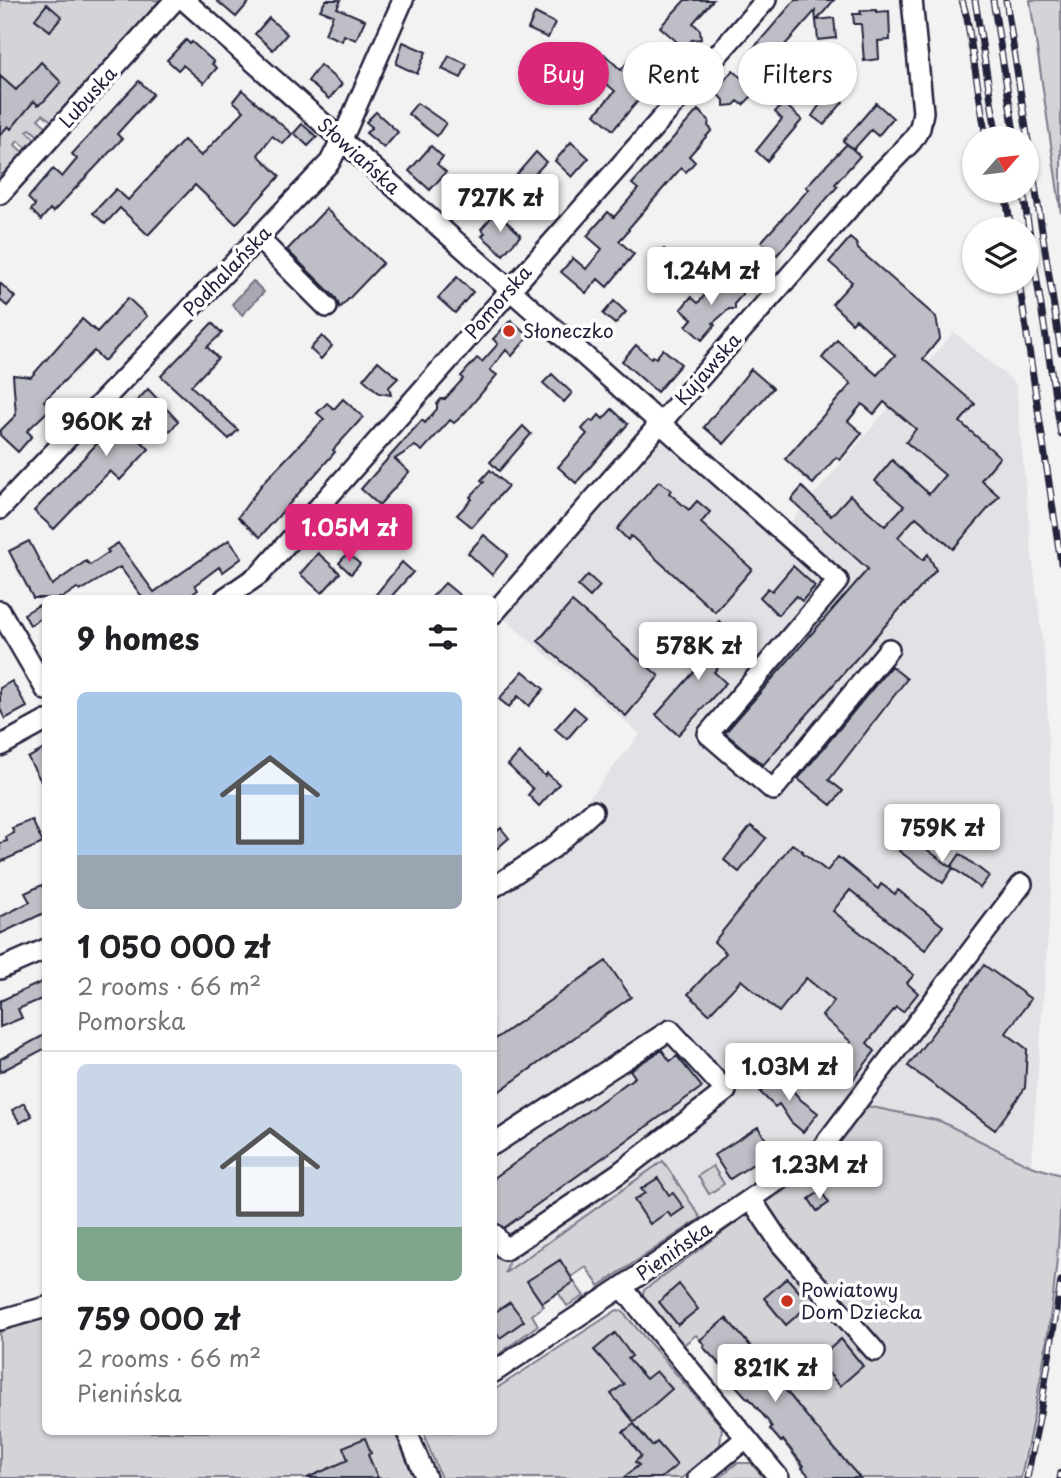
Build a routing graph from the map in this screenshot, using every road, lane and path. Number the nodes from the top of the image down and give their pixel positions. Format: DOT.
graph roads {
  1 [pos="175,0"];
  2 [pos="184,0"];
  3 [pos="403,0"];
  4 [pos="766,0"];
  5 [pos="912,0"];
  6 [pos="342,140"];
  7 [pos="0,194"];
  8 [pos="258,239"];
  9 [pos="509,289"];
  10 [pos="327,307"];
  11 [pos="659,424"];
  12 [pos="0,509"];
  13 [pos="229,595"];
  14 [pos="497,610"];
  15 [pos="0,611"];
  16 [pos="889,649"];
  17 [pos="42,683"];
  18 [pos="42,723"];
  19 [pos="0,746"];
  20 [pos="593,811"];
  21 [pos="1022,884"];
  22 [pos="497,885"];
  23 [pos="42,951"];
  24 [pos="0,969"];
  25 [pos="497,1142"];
  26 [pos="751,1199"];
  27 [pos="497,1238"];
  28 [pos="622,1287"];
  29 [pos="42,1308"];
  30 [pos="0,1320"];
  31 [pos="875,1351"];
  32 [pos="497,1370"];
  33 [pos="408,1435"];
  34 [pos="746,1438"];
  35 [pos="426,1478"];
  36 [pos="698,1478"];
  37 [pos="779,1478"];
  1 -- 7 [label="street, Lubuska"];
  2 -- 6 [label="street, Słowiańska"];
  3 -- 6 [label="street, Podhalańska"];
  4 -- 9 [label="street, Pomorska"];
  5 -- 11 [label="street, Kujawska"];
  6 -- 8 [label="street, Podhalańska"];
  6 -- 9 [label="street, Słowiańska"];
  8 -- 10 [label="street"];
  8 -- 12 [label="street, Podhalańska"];
  9 -- 11 [label="street, Słowiańska"];
  9 -- 13 [label="street, Pomorska"];
  11 -- 14 [label="street, Kujawska"];
  11 -- 16 [label="street, Słowiańska"];
  15 -- 17 [label="street"];
  18 -- 19 [label="street"];
  20 -- 22 [label="street"];
  21 -- 26 [label="street, Pienińska"];
  23 -- 24 [label="street"];
  25 -- 27 [label="street"];
  26 -- 28 [label="street, Pienińska"];
  26 -- 31 [label="street"];
  28 -- 32 [label="street, Pienińska"];
  28 -- 34 [label="street"];
  29 -- 30 [label="street"];
  33 -- 35 [label="street"];
  34 -- 36 [label="street"];
  34 -- 37 [label="street"];
}
